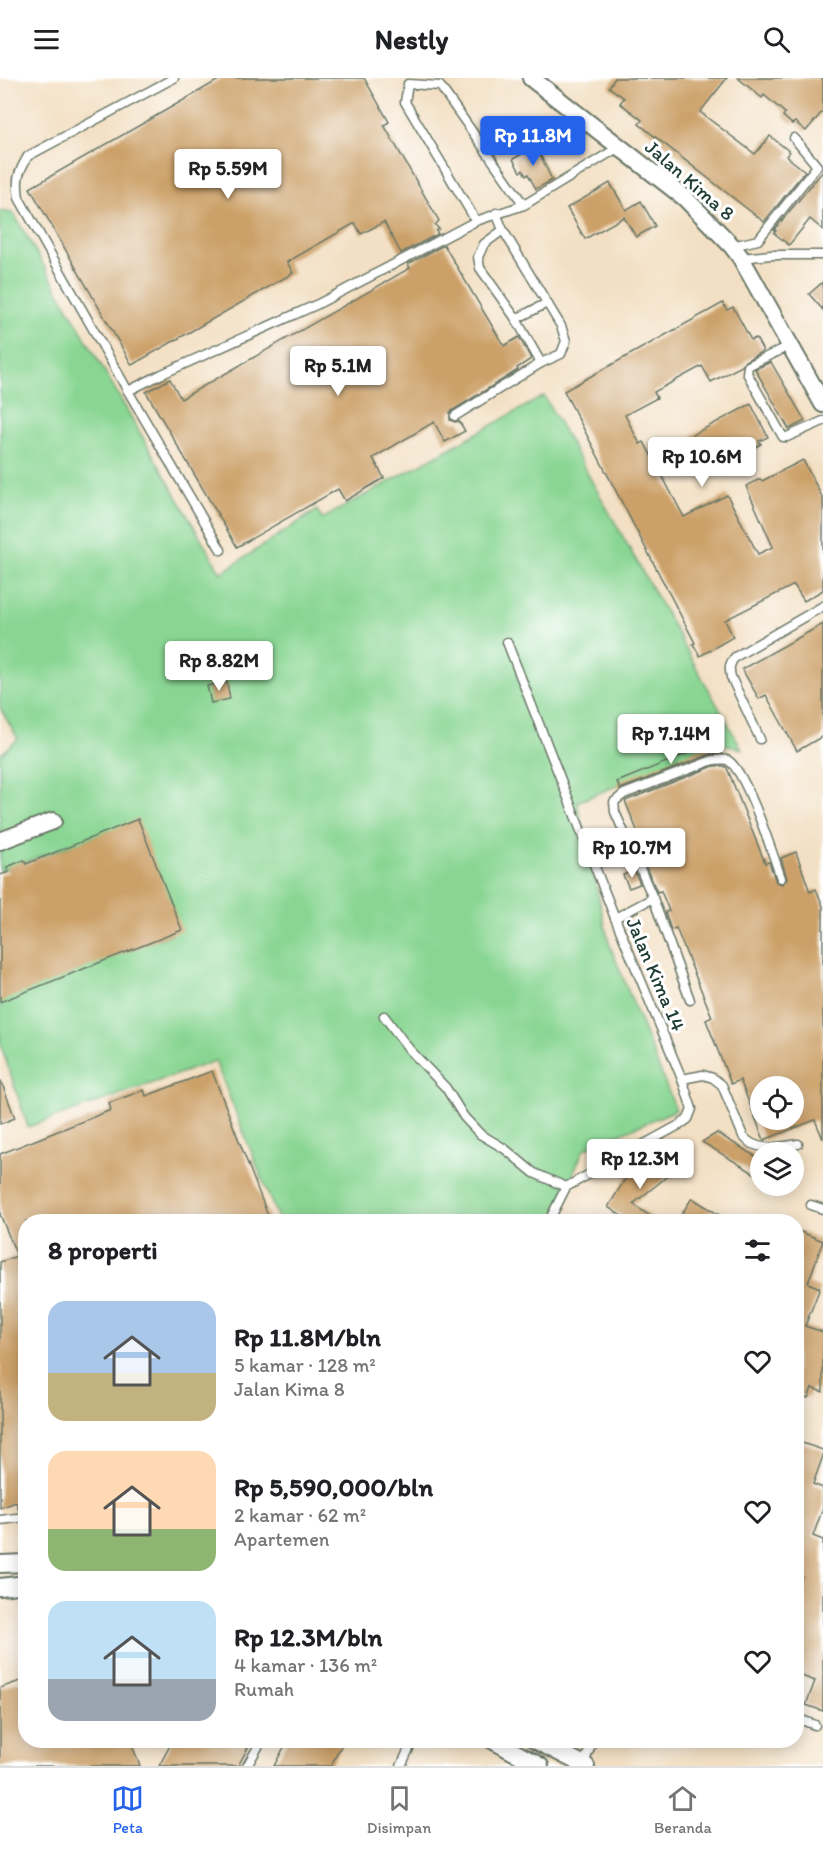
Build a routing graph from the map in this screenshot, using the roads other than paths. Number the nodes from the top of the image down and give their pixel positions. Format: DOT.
graph roads {
  1 [pos="174,78"];
  2 [pos="531,78"];
  3 [pos="405,81"];
  4 [pos="794,138"];
  5 [pos="619,147"];
  6 [pos="524,205"];
  7 [pos="496,213"];
  8 [pos="476,221"];
  9 [pos="503,230"];
  10 [pos="737,252"];
  11 [pos="823,255"];
  12 [pos="547,303"];
  13 [pos="516,319"];
  14 [pos="791,345"];
  15 [pos="541,363"];
  16 [pos="128,391"];
  17 [pos="823,404"];
  18 [pos="455,416"];
  19 [pos="823,421"];
  20 [pos="221,550"];
  21 [pos="823,606"];
  22 [pos="507,642"];
  23 [pos="760,739"];
  24 [pos="53,820"];
  25 [pos="0,841"];
  26 [pos="781,878"];
  27 [pos="654,898"];
  28 [pos="615,918"];
  29 [pos="690,1000"];
  30 [pos="384,1016"];
  31 [pos="682,1079"];
  32 [pos="750,1143"];
  33 [pos="566,1187"];
  34 [pos="811,1205"];
  35 [pos="823,1209"];
  36 [pos="552,1214"];
  37 [pos="18,1518"];
  38 [pos="0,1520"];
  39 [pos="18,1563"];
  40 [pos="0,1564"];
  41 [pos="18,1585"];
  42 [pos="0,1587"];
  43 [pos="804,1721"];
  44 [pos="815,1725"];
  45 [pos="258,1748"];
  46 [pos="409,1748"];
  47 [pos="507,1748"];
  48 [pos="549,1748"];
  49 [pos="590,1748"];
  50 [pos="248,1766"];
  51 [pos="401,1766"];
  52 [pos="540,1766"];
  53 [pos="584,1766"];
  1 -- 16 [label="lane"];
  2 -- 5 [label="street, Jalan Kima 8"];
  3 -- 6 [label="lane"];
  3 -- 8 [label="lane"];
  4 -- 10 [label="lane"];
  5 -- 6 [label="lane"];
  5 -- 10 [label="street, Jalan Kima 8"];
  6 -- 7 [label="lane"];
  7 -- 8 [label="lane"];
  7 -- 9 [label="lane"];
  8 -- 16 [label="lane"];
  9 -- 12 [label="lane"];
  9 -- 13 [label="lane"];
  10 -- 11 [label="lane"];
  10 -- 14 [label="street, Jalan Kima 8"];
  12 -- 13 [label="lane"];
  12 -- 15 [label="lane"];
  13 -- 15 [label="lane"];
  14 -- 17 [label="street, Jalan Kima 8"];
  14 -- 19 [label="lane"];
  15 -- 18 [label="lane"];
  16 -- 20 [label="lane"];
  21 -- 23 [label="lane"];
  22 -- 28 [label="lane, Jalan Kima 14"];
  24 -- 25 [label="street"];
  26 -- 27 [label="lane"];
  27 -- 28 [label="lane"];
  27 -- 29 [label="lane"];
  28 -- 31 [label="lane, Jalan Kima 14"];
  30 -- 33 [label="lane"];
  31 -- 32 [label="lane"];
  31 -- 33 [label="lane, Jalan Kima 14"];
  33 -- 36 [label="lane"];
  34 -- 35 [label="lane"];
  37 -- 38 [label="lane"];
  39 -- 40 [label="street"];
  41 -- 42 [label="street"];
  43 -- 44 [label="lane"];
  45 -- 50 [label="lane"];
  46 -- 51 [label="lane"];
  47 -- 52 [label="street"];
  48 -- 53 [label="street"];
  49 -- 53 [label="lane"];
}
